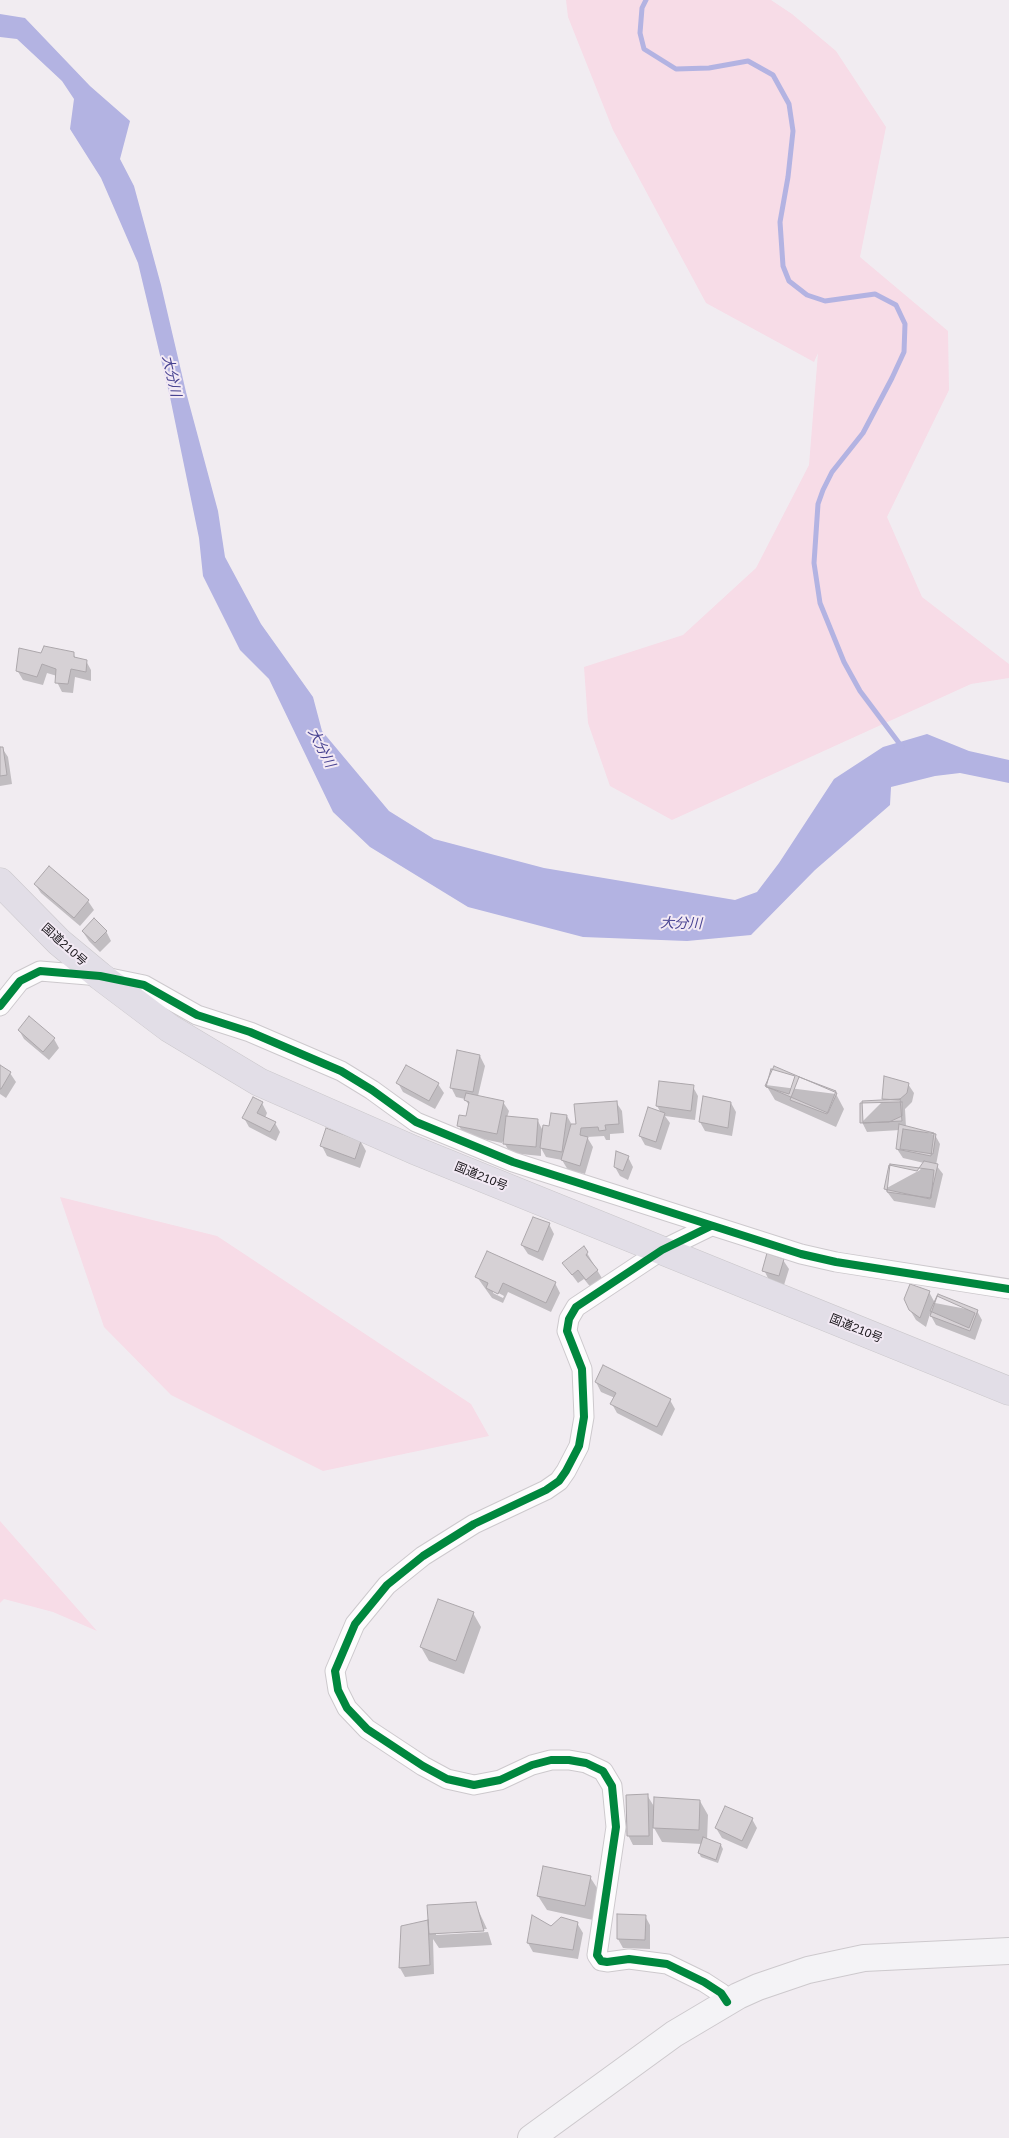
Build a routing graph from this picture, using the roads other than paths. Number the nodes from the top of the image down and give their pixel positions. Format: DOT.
graph roads {
  1 [pos="0,882"];
  2 [pos="100,976"];
  3 [pos="0,1006"];
  4 [pos="711,1226"];
  5 [pos="662,1250"];
  6 [pos="1009,1289"];
  7 [pos="1009,1391"];
  8 [pos="1009,1951"];
  9 [pos="727,2002"];
  10 [pos="531,2138"];
  1 -- 2 [label="highway, 国道210号"];
  2 -- 3 [label="street"];
  2 -- 4 [label="street"];
  2 -- 5 [label="highway, 国道210号"];
  4 -- 5 [label="street"];
  4 -- 6 [label="street"];
  5 -- 7 [label="highway, 国道210号"];
  5 -- 9 [label="street"];
  8 -- 9 [label="street"];
  9 -- 10 [label="street"];
}
